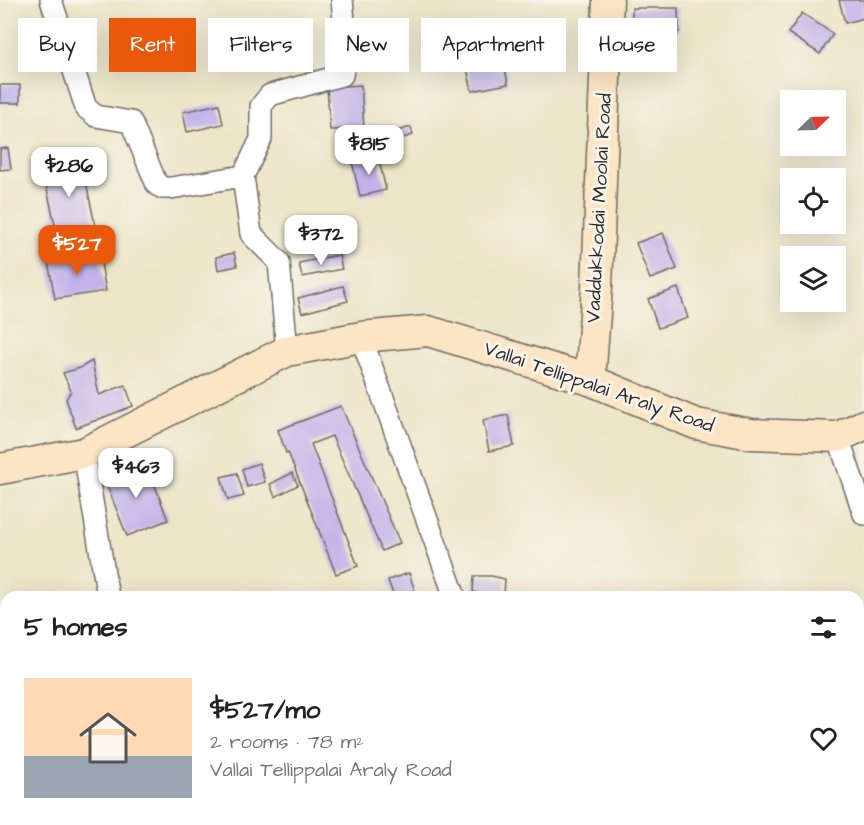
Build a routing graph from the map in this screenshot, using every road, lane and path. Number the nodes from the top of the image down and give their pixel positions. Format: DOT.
graph roads {
  1 [pos="51,0"];
  2 [pos="342,0"];
  3 [pos="608,0"];
  4 [pos="243,176"];
  5 [pos="361,337"];
  6 [pos="287,351"];
  7 [pos="590,380"];
  8 [pos="851,431"];
  9 [pos="84,453"];
  10 [pos="0,469"];
  11 [pos="864,514"];
  12 [pos="107,591"];
  13 [pos="453,591"];
  1 -- 4 [label="street"];
  2 -- 4 [label="street"];
  3 -- 7 [label="main road, Vaddukkodai Moolai Road"];
  4 -- 6 [label="street"];
  5 -- 6 [label="main road, Vallai Tellippalai Araly Road"];
  5 -- 7 [label="main road, Vallai Tellippalai Araly Road"];
  5 -- 13 [label="street"];
  6 -- 9 [label="main road, Vallai Tellippalai Araly Road"];
  7 -- 8 [label="main road, Vallai Tellippalai Araly Road"];
  8 -- 11 [label="street"];
  9 -- 10 [label="main road, Vallai Tellippalai Araly Road"];
  9 -- 12 [label="street"];
}
